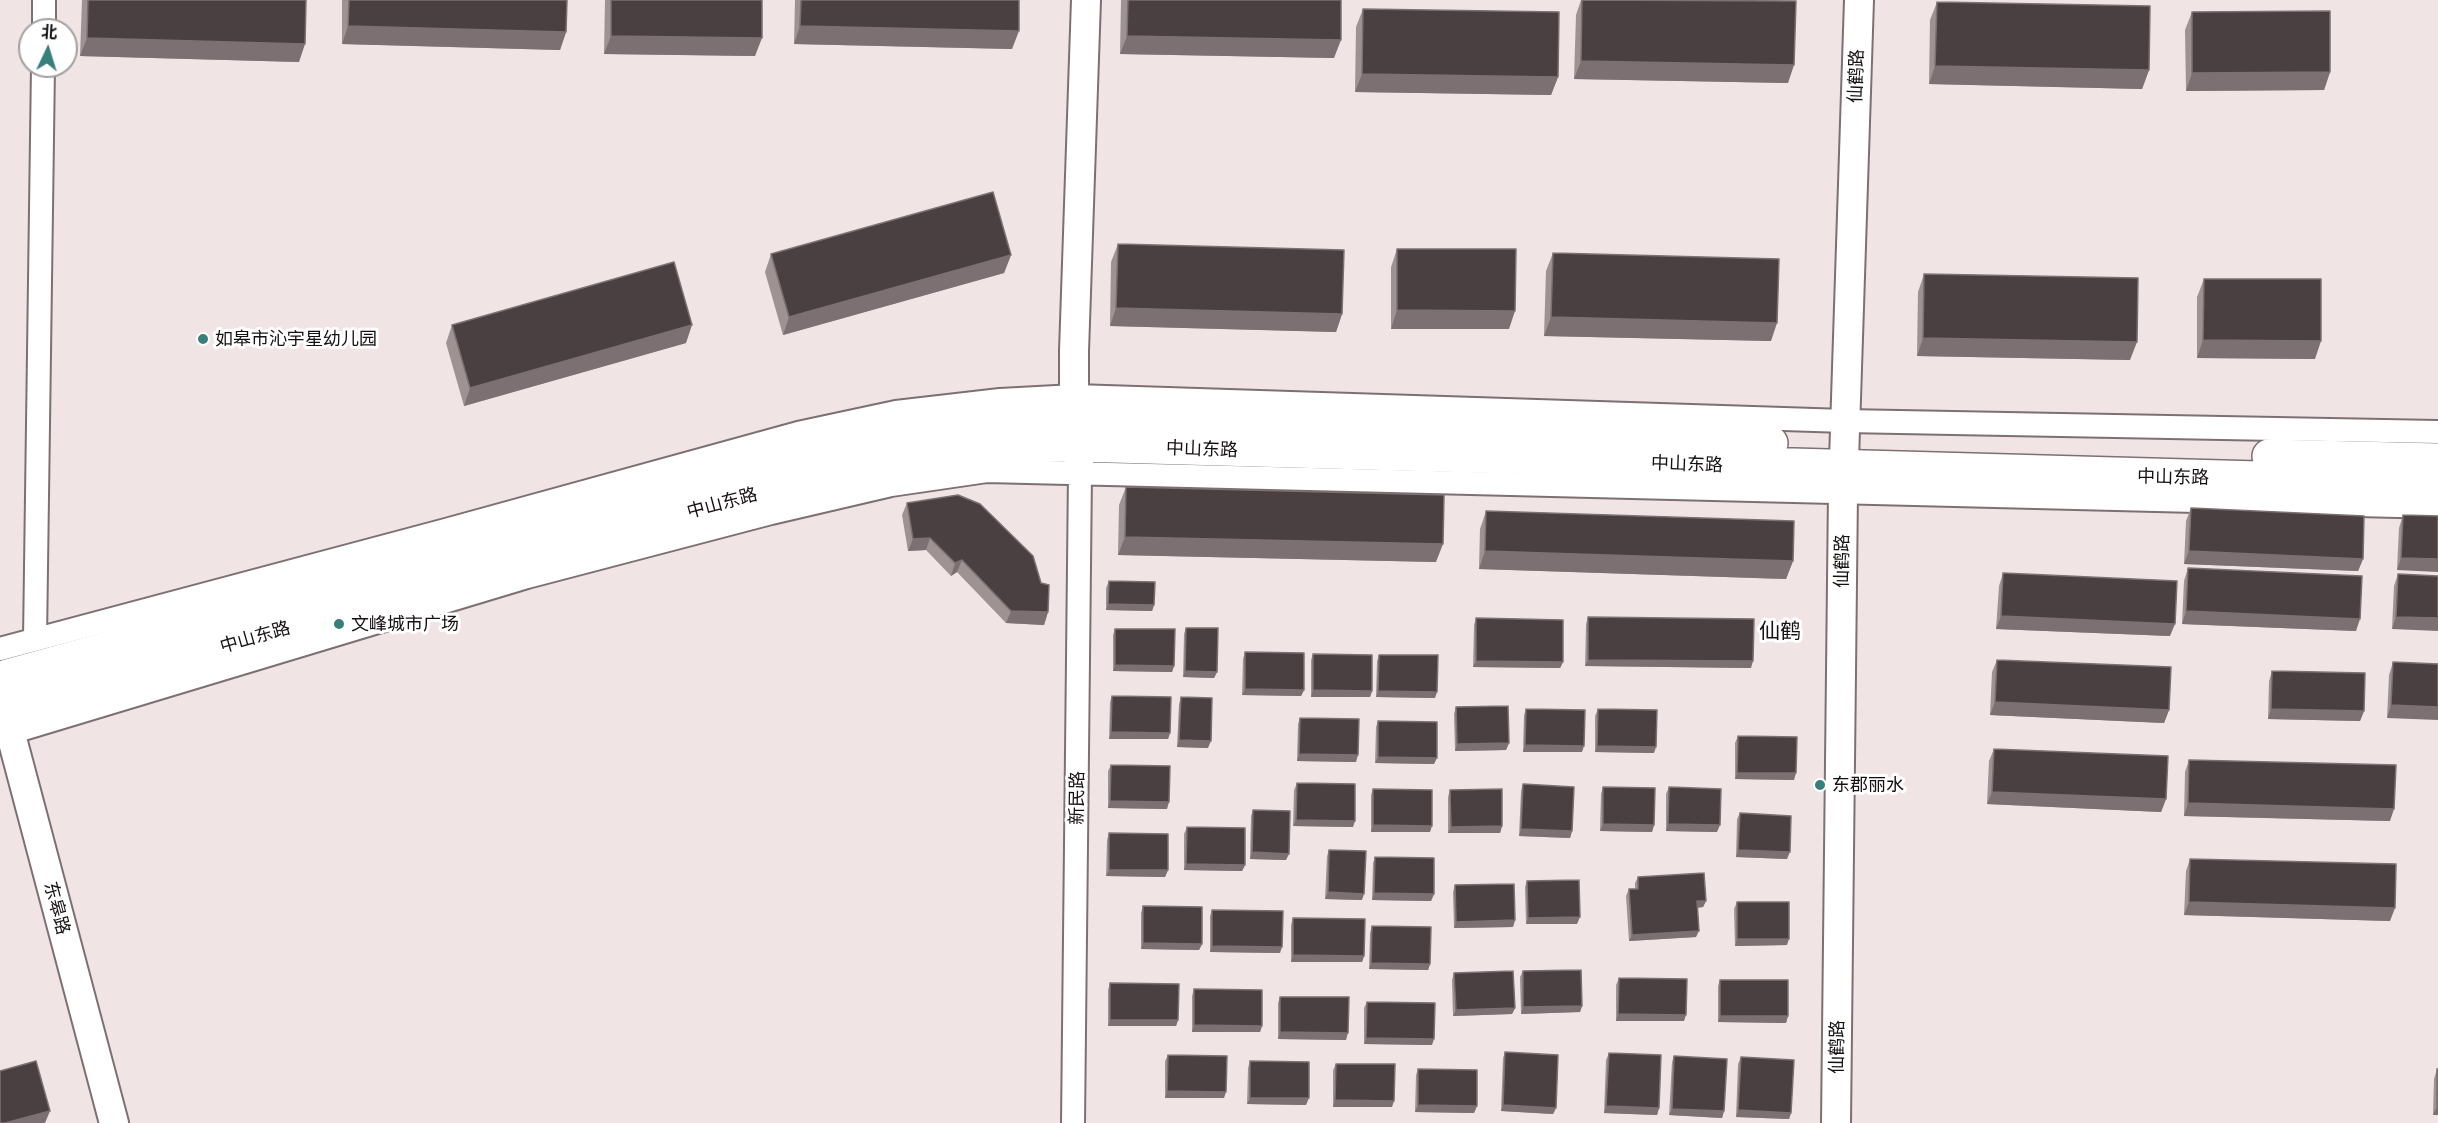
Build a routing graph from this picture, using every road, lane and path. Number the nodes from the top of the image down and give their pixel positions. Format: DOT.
graph roads {
  1 [pos="44,0"];
  2 [pos="1086,0"];
  3 [pos="1859,0"];
  4 [pos="44,18"];
  5 [pos="43,78"];
  6 [pos="2438,432"];
  7 [pos="1077,433"];
  8 [pos="1845,456"];
  9 [pos="2438,460"];
  10 [pos="2438,483"];
  11 [pos="2438,507"];
  12 [pos="35,639"];
  13 [pos="0,649"];
  14 [pos="2,710"];
  15 [pos="114,1123"];
  16 [pos="1072,1123"];
  17 [pos="1836,1123"];
  1 -- 4 [label="street"];
  2 -- 7 [label="street"];
  3 -- 8 [label="street, 仙鹤路"];
  5 -- 12 [label="street"];
  6 -- 8 [label="street"];
  7 -- 8 [label="main road, 中山东路"];
  7 -- 8 [label="street"];
  7 -- 12 [label="street"];
  7 -- 14 [label="main road, 中山东路"];
  7 -- 16 [label="street, 新民路"];
  8 -- 9 [label="main road, 中山东路"];
  8 -- 10 [label="main road, 中山东路"];
  8 -- 11 [label="street"];
  8 -- 17 [label="street, 仙鹤路"];
  12 -- 13 [label="street"];
  14 -- 15 [label="street, 东皋路"];
}
